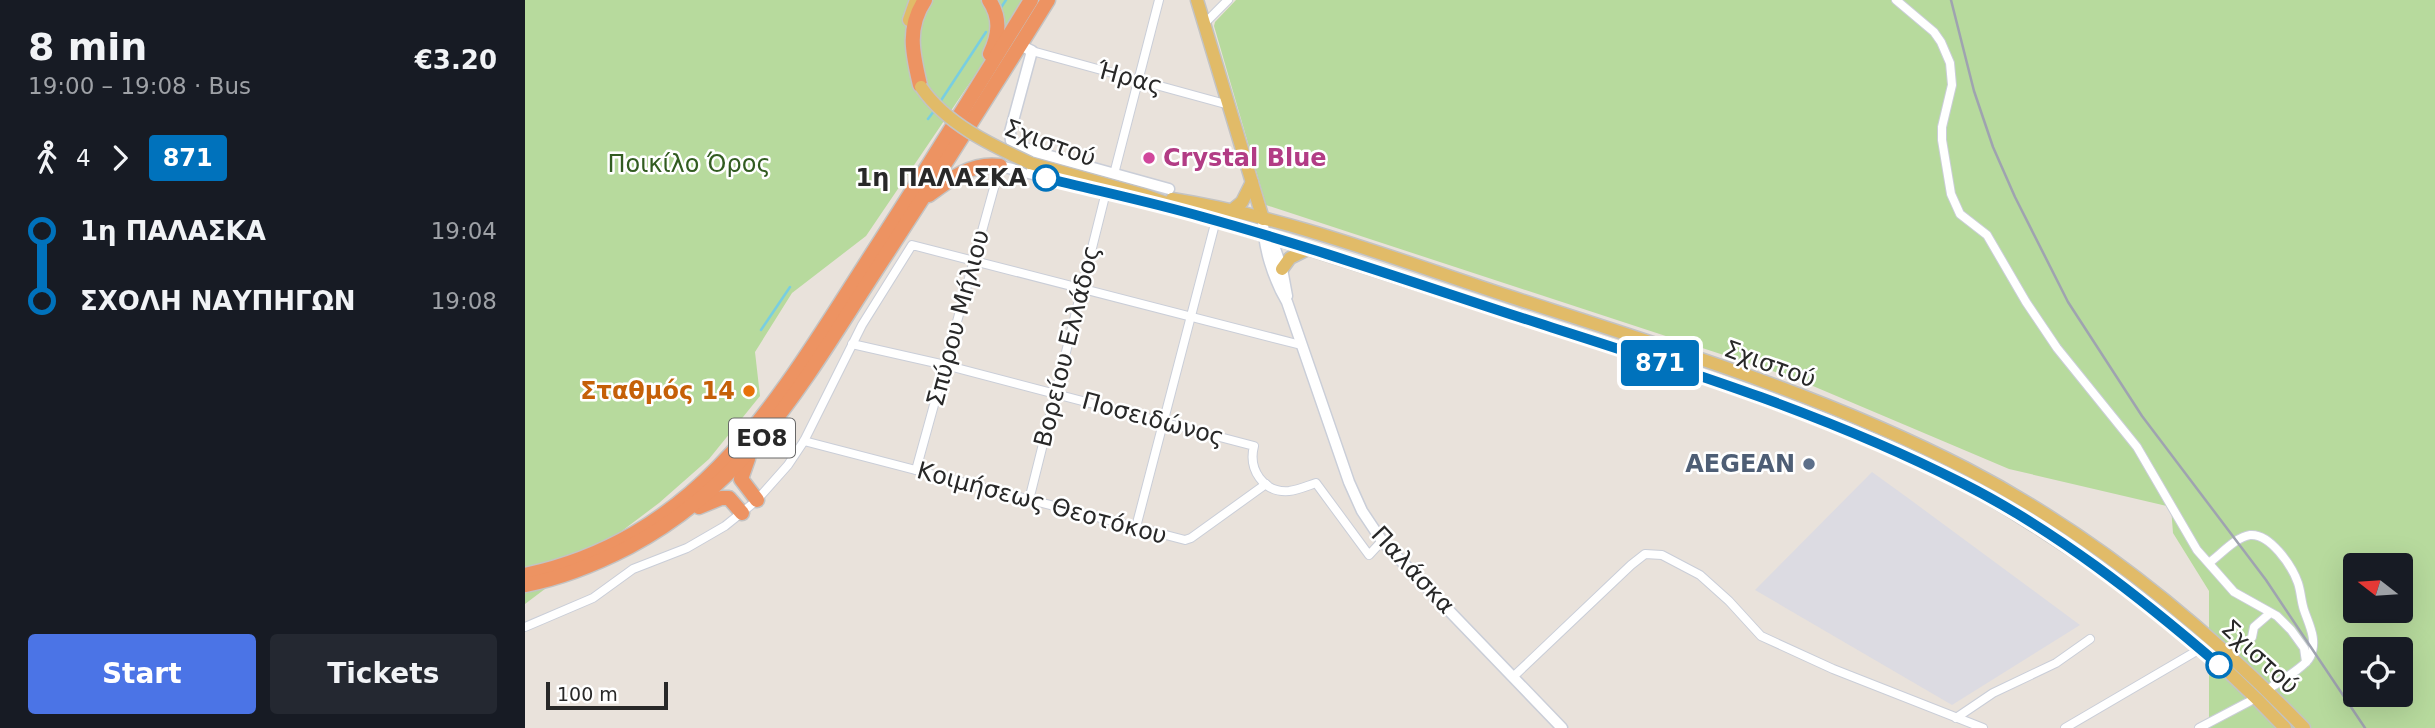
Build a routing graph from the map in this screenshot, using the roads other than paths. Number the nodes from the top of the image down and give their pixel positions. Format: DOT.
graph roads {
  1 [pos="916,0"];
  2 [pos="925,0"];
  3 [pos="989,0"];
  4 [pos="1031,0"];
  5 [pos="1048,0"];
  6 [pos="1159,0"];
  7 [pos="1197,0"];
  8 [pos="1229,0"];
  9 [pos="1896,0"];
  10 [pos="1204,24"];
  11 [pos="1026,48"];
  12 [pos="1138,81"];
  13 [pos="921,86"];
  14 [pos="971,97"];
  15 [pos="1229,105"];
  16 [pos="1000,166"];
  17 [pos="1114,174"];
  18 [pos="1252,182"];
  19 [pos="1169,189"];
  20 [pos="1105,192"];
  21 [pos="921,202"];
  22 [pos="1204,210"];
  23 [pos="1231,211"];
  24 [pos="1263,219"];
  25 [pos="1216,220"];
  26 [pos="1268,236"];
  27 [pos="1308,249"];
  28 [pos="974,259"];
  29 [pos="1282,269"];
  30 [pos="1082,288"];
  31 [pos="1287,302"];
  32 [pos="1191,316"];
  33 [pos="852,344"];
  34 [pos="1301,345"];
  35 [pos="945,365"];
  36 [pos="1055,394"];
  37 [pos="1163,422"];
  38 [pos="804,441"];
  39 [pos="756,444"];
  40 [pos="916,470"];
  41 [pos="1266,484"];
  42 [pos="757,500"];
  43 [pos="1029,500"];
  44 [pos="685,512"];
  45 [pos="742,513"];
  46 [pos="1136,527"];
  47 [pos="1382,541"];
  48 [pos="2210,562"];
  49 [pos="525,575"];
  50 [pos="525,585"];
  51 [pos="2269,614"];
  52 [pos="525,627"];
  53 [pos="2252,637"];
  54 [pos="2090,639"];
  55 [pos="2200,649"];
  56 [pos="2307,662"];
  57 [pos="1513,677"];
  58 [pos="2262,694"];
  59 [pos="1956,718"];
  60 [pos="2286,724"];
  61 [pos="1562,728"];
  62 [pos="1983,728"];
  63 [pos="2065,728"];
  64 [pos="2199,728"];
  65 [pos="2304,728"];
  1 -- 13 [label="main road"];
  2 -- 13 [label="highway"];
  3 -- 14 [label="highway"];
  4 -- 14 [label="highway, ΕΟ8"];
  5 -- 11 [label="highway, ΕΟ8"];
  6 -- 12 [label="street"];
  7 -- 10 [label="main road"];
  8 -- 10 [label="street"];
  9 -- 48 [label="street"];
  10 -- 15 [label="main road"];
  11 -- 12 [label="street, Ήρας"];
  11 -- 17 [label="street, Σχιστού"];
  11 -- 21 [label="highway, ΕΟ8"];
  12 -- 15 [label="street, Ήρας"];
  12 -- 17 [label="street"];
  13 -- 22 [label="main road, Σχιστού, bridge"];
  14 -- 49 [label="highway, ΕΟ8"];
  15 -- 18 [label="main road"];
  16 -- 20 [label="street, Σχιστού"];
  16 -- 21 [label="highway"];
  16 -- 28 [label="street, Σπύρου Μήλιου"];
  17 -- 19 [label="street, Σχιστού"];
  18 -- 23 [label="main road"];
  18 -- 24 [label="main road"];
  19 -- 22 [label="main road"];
  20 -- 22 [label="main road"];
  20 -- 30 [label="street, Βορείου Ελλάδος"];
  21 -- 39 [label="highway, ΕΟ8"];
  22 -- 23 [label="main road, Σχιστού"];
  22 -- 25 [label="main road, Σχιστού"];
  23 -- 24 [label="main road, Σχιστού"];
  24 -- 26 [label="street, Παλάσκα"];
  24 -- 58 [label="main road, Σχιστού"];
  25 -- 26 [label="main road, Σχιστού"];
  25 -- 32 [label="street"];
  26 -- 27 [label="main road, Σχιστού"];
  26 -- 29 [label="street, Παλάσκα"];
  26 -- 31 [label="street, Παλάσκα"];
  27 -- 29 [label="main road"];
  27 -- 55 [label="main road, Σχιστού"];
  28 -- 30 [label="street"];
  28 -- 33 [label="street"];
  28 -- 35 [label="street, Σπύρου Μήλιου"];
  29 -- 31 [label="street, Παλάσκα"];
  30 -- 32 [label="street"];
  30 -- 36 [label="street, Βορείου Ελλάδος"];
  31 -- 34 [label="street, Παλάσκα"];
  32 -- 34 [label="street"];
  32 -- 37 [label="street"];
  33 -- 35 [label="street, Ποσειδώνος"];
  33 -- 38 [label="street"];
  34 -- 47 [label="street, Παλάσκα"];
  35 -- 36 [label="street, Ποσειδώνος"];
  35 -- 40 [label="street, Σπύρου Μήλιου"];
  36 -- 37 [label="street, Ποσειδώνος"];
  36 -- 43 [label="street, Βορείου Ελλάδος"];
  37 -- 41 [label="street, Ποσειδώνος"];
  37 -- 46 [label="street"];
  38 -- 40 [label="street, Κοιμήσεως Θεοτόκου"];
  38 -- 42 [label="street"];
  39 -- 42 [label="highway"];
  39 -- 44 [label="highway, ΕΟ8"];
  40 -- 43 [label="street, Κοιμήσεως Θεοτόκου"];
  41 -- 46 [label="street, Κοιμήσεως Θεοτόκου"];
  41 -- 47 [label="street"];
  42 -- 45 [label="street"];
  43 -- 46 [label="street, Κοιμήσεως Θεοτόκου"];
  44 -- 45 [label="highway"];
  44 -- 50 [label="highway, ΕΟ8"];
  45 -- 52 [label="street"];
  47 -- 57 [label="street, Παλάσκα"];
  48 -- 51 [label="street"];
  48 -- 56 [label="street"];
  51 -- 53 [label="street"];
  51 -- 56 [label="street"];
  54 -- 59 [label="street"];
  55 -- 58 [label="main road, Σχιστού"];
  55 -- 63 [label="street"];
  56 -- 58 [label="street"];
  57 -- 59 [label="street"];
  57 -- 61 [label="street, Παλάσκα"];
  58 -- 60 [label="main road, Σχιστού"];
  58 -- 64 [label="street"];
  59 -- 62 [label="street"];
  60 -- 65 [label="main road, Σχιστού"];
}
